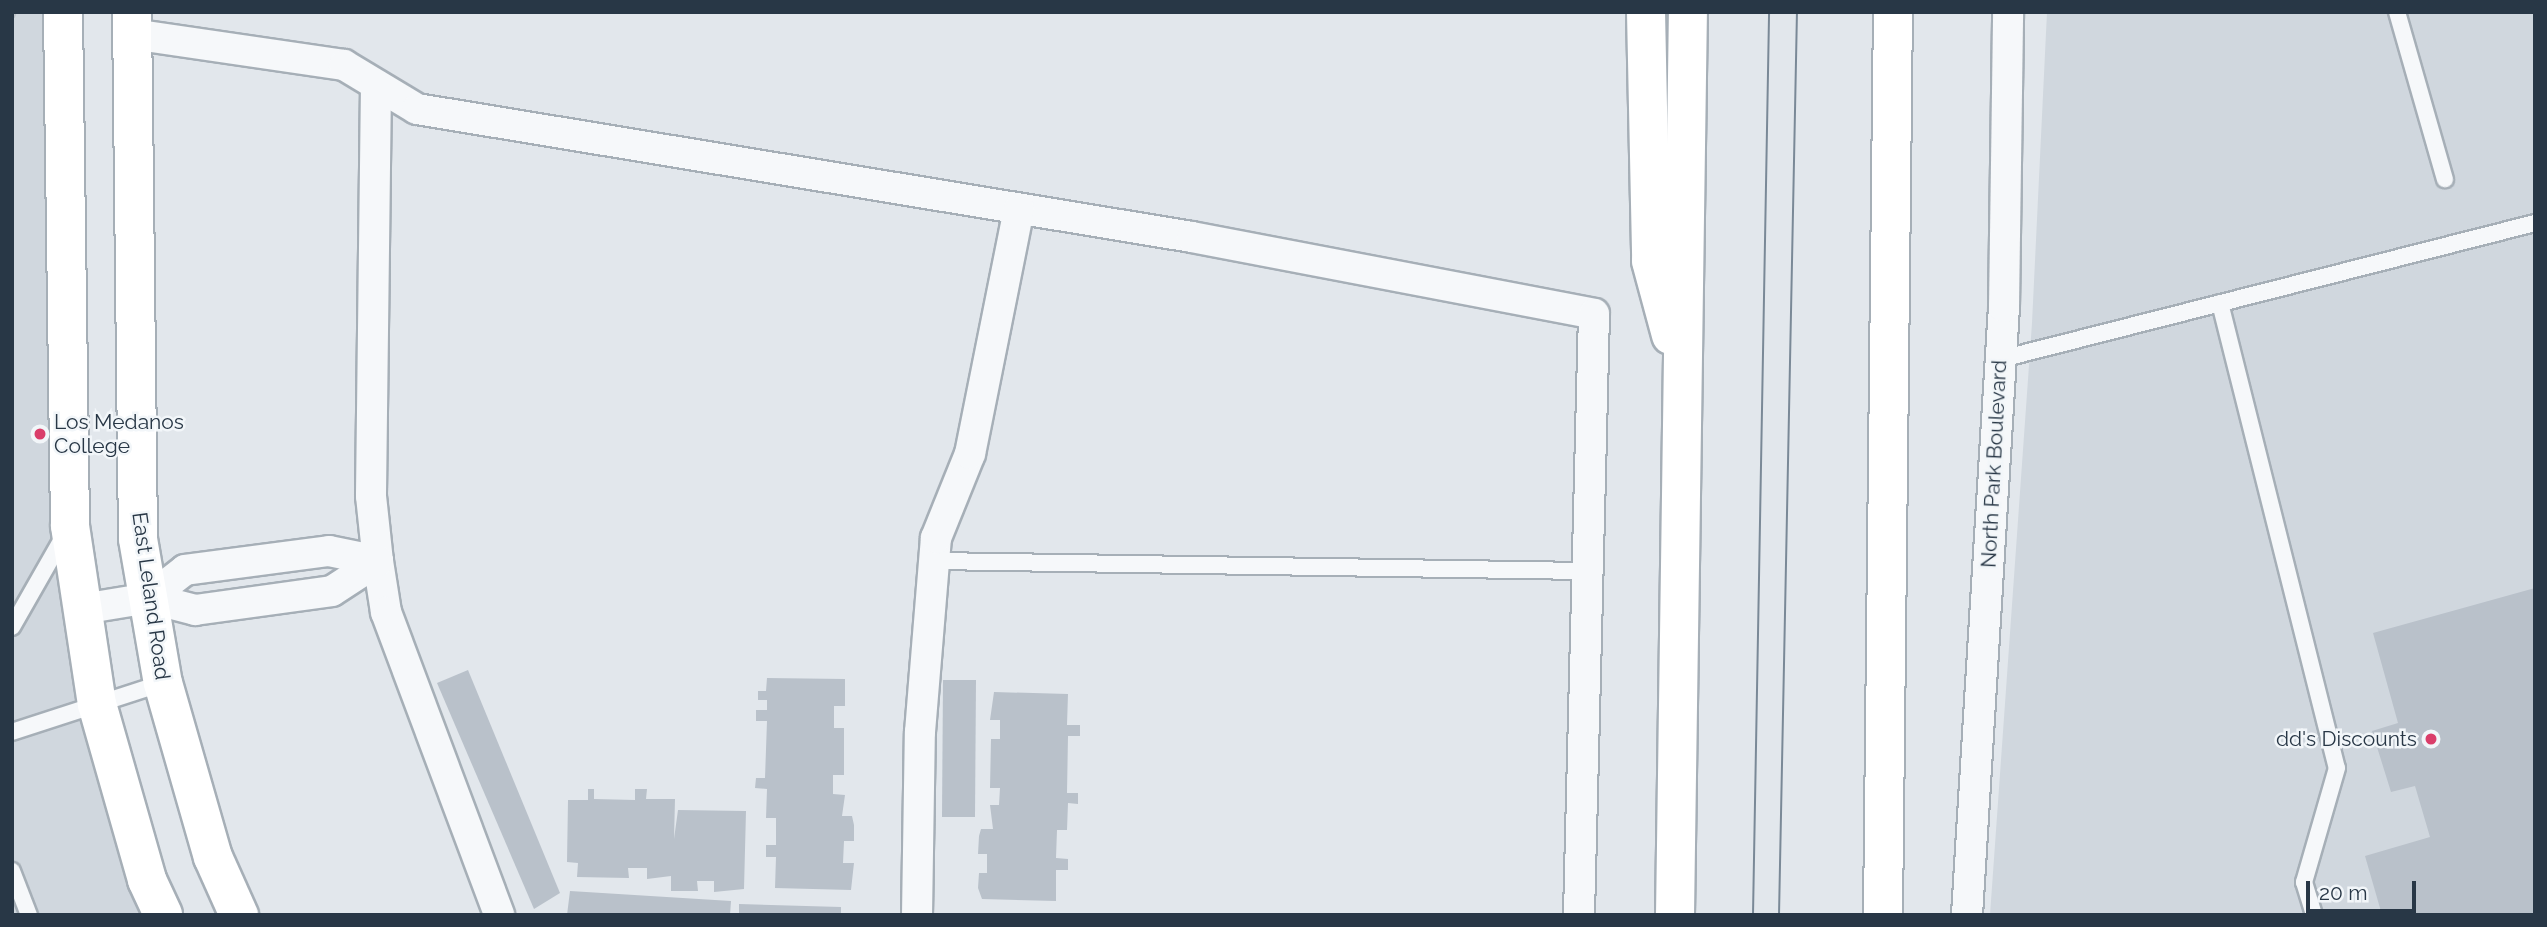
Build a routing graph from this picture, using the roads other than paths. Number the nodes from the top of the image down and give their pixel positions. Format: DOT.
graph roads {
  1 [pos="63,12"];
  2 [pos="1646,12"];
  3 [pos="1688,12"];
  4 [pos="1893,12"];
  5 [pos="2008,12"];
  6 [pos="2397,12"];
  7 [pos="132,23"];
  8 [pos="376,85"];
  9 [pos="2445,179"];
  10 [pos="1019,209"];
  11 [pos="2535,223"];
  12 [pos="2220,303"];
  13 [pos="2001,359"];
  14 [pos="1684,381"];
  15 [pos="70,526"];
  16 [pos="378,561"];
  17 [pos="934,561"];
  18 [pos="1588,572"];
  19 [pos="149,598"];
  20 [pos="82,610"];
  21 [pos="12,627"];
  22 [pos="163,683"];
  23 [pos="97,704"];
  24 [pos="12,732"];
  25 [pos="12,871"];
  26 [pos="29,915"];
  27 [pos="163,915"];
  28 [pos="239,915"];
  29 [pos="499,915"];
  30 [pos="917,915"];
  31 [pos="1579,915"];
  32 [pos="1675,915"];
  33 [pos="1883,915"];
  34 [pos="1967,915"];
  35 [pos="2314,915"];
  1 -- 15 [label="main road"];
  2 -- 14 [label="main road"];
  3 -- 14 [label="main road"];
  4 -- 33 [label="main road"];
  5 -- 13 [label="street, North Park Boulevard"];
  6 -- 9 [label="lane"];
  7 -- 8 [label="street"];
  7 -- 19 [label="main road, East Leland Road"];
  8 -- 10 [label="street"];
  8 -- 16 [label="street"];
  10 -- 17 [label="street"];
  10 -- 18 [label="street"];
  11 -- 12 [label="lane"];
  12 -- 13 [label="lane"];
  12 -- 35 [label="lane"];
  13 -- 34 [label="street, North Park Boulevard"];
  14 -- 32 [label="main road"];
  15 -- 20 [label="main road"];
  15 -- 21 [label="lane"];
  16 -- 19 [label="street"];
  16 -- 19 [label="street"];
  16 -- 29 [label="street"];
  17 -- 18 [label="lane"];
  17 -- 30 [label="street"];
  18 -- 31 [label="street"];
  19 -- 20 [label="street"];
  19 -- 22 [label="main road, East Leland Road"];
  20 -- 23 [label="main road"];
  22 -- 23 [label="lane"];
  22 -- 28 [label="main road, East Leland Road"];
  23 -- 24 [label="lane"];
  23 -- 27 [label="main road"];
  25 -- 26 [label="lane"];
}
